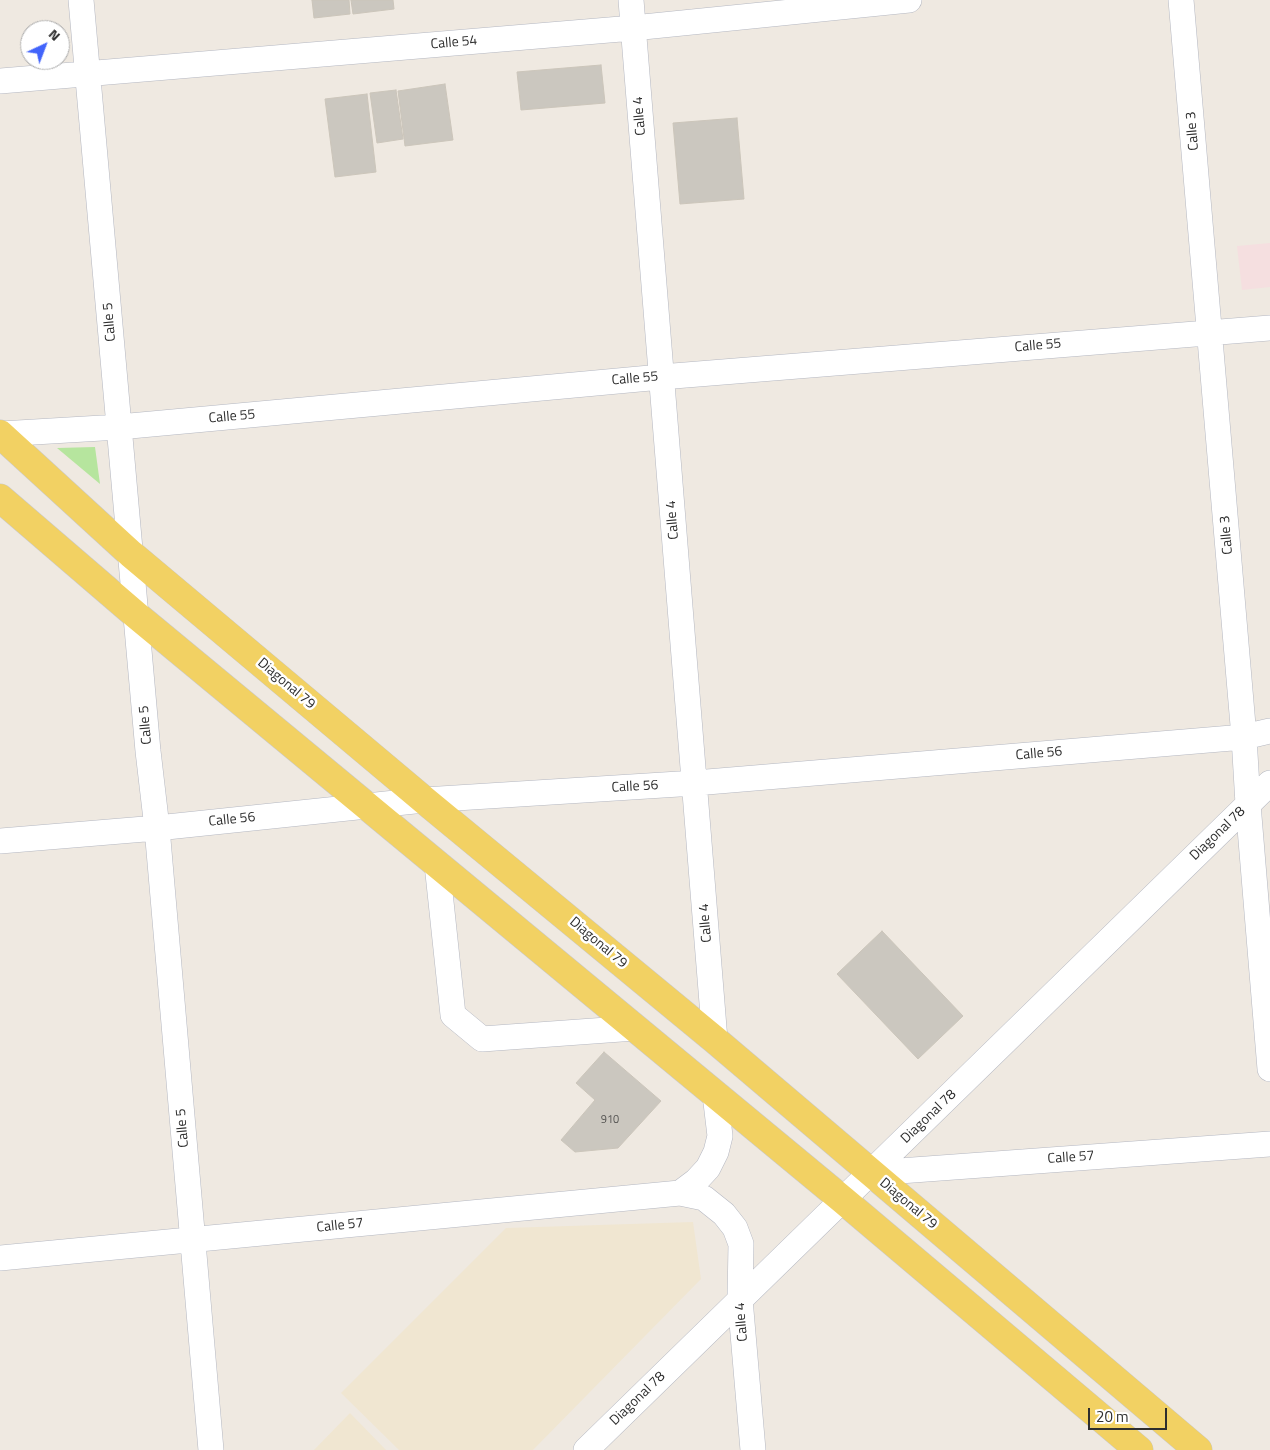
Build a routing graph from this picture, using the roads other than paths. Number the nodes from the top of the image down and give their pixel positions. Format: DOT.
graph roads {
  1 [pos="82,0"];
  2 [pos="631,0"];
  3 [pos="908,0"];
  4 [pos="1181,0"];
  5 [pos="633,28"];
  6 [pos="88,75"];
  7 [pos="0,82"];
  8 [pos="1270,328"];
  9 [pos="1210,332"];
  10 [pos="661,377"];
  11 [pos="119,427"];
  12 [pos="0,434"];
  13 [pos="0,498"];
  14 [pos="131,554"];
  15 [pos="136,615"];
  16 [pos="1270,731"];
  17 [pos="1244,737"];
  18 [pos="694,783"];
  19 [pos="1270,783"];
  20 [pos="424,800"];
  21 [pos="1248,804"];
  22 [pos="365,805"];
  23 [pos="157,828"];
  24 [pos="0,841"];
  25 [pos="437,864"];
  26 [pos="635,1028"];
  27 [pos="715,1040"];
  28 [pos="1270,1069"];
  29 [pos="715,1094"];
  30 [pos="1270,1144"];
  31 [pos="872,1173"];
  32 [pos="680,1193"];
  33 [pos="844,1200"];
  34 [pos="193,1240"];
  35 [pos="0,1258"];
  36 [pos="740,1299"];
  37 [pos="211,1450"];
  38 [pos="586,1450"];
  39 [pos="753,1450"];
  40 [pos="1139,1450"];
  41 [pos="1198,1450"];
  1 -- 6 [label="street, Calle 5"];
  2 -- 5 [label="street, Calle 4"];
  3 -- 5 [label="street, Calle 54"];
  4 -- 9 [label="street, Calle 3"];
  5 -- 6 [label="street, Calle 54"];
  5 -- 10 [label="street, Calle 4"];
  6 -- 7 [label="street, Calle 54"];
  6 -- 11 [label="street, Calle 5"];
  8 -- 9 [label="street, Calle 55"];
  9 -- 10 [label="street, Calle 55"];
  9 -- 17 [label="street, Calle 3"];
  10 -- 11 [label="street, Calle 55"];
  10 -- 18 [label="street, Calle 4"];
  11 -- 12 [label="street, Calle 55"];
  11 -- 14 [label="street, Calle 5"];
  12 -- 14 [label="main road, Diagonal 79"];
  13 -- 15 [label="main road"];
  14 -- 15 [label="street, Calle 5"];
  14 -- 20 [label="main road, Diagonal 79"];
  15 -- 22 [label="main road"];
  15 -- 23 [label="street, Calle 5"];
  16 -- 17 [label="street, Calle 56"];
  17 -- 18 [label="street, Calle 56"];
  17 -- 21 [label="street, Calle 3"];
  18 -- 20 [label="street, Calle 56"];
  18 -- 27 [label="street, Calle 4"];
  19 -- 21 [label="street, Diagonal 78"];
  20 -- 22 [label="street, Calle 56"];
  20 -- 27 [label="main road, Diagonal 79"];
  21 -- 28 [label="street, Calle 3"];
  21 -- 31 [label="street, Diagonal 78"];
  22 -- 23 [label="street, Calle 56"];
  22 -- 25 [label="main road"];
  23 -- 24 [label="street, Calle 56"];
  23 -- 34 [label="street, Calle 5"];
  25 -- 26 [label="main road"];
  25 -- 26 [label="street"];
  26 -- 29 [label="main road"];
  27 -- 31 [label="main road, Diagonal 79"];
  29 -- 32 [label="street"];
  29 -- 33 [label="main road"];
  30 -- 31 [label="street, Calle 57"];
  31 -- 33 [label="street, Diagonal 78"];
  31 -- 41 [label="main road, Diagonal 79"];
  32 -- 34 [label="street, Calle 57"];
  32 -- 36 [label="street, Calle 4"];
  33 -- 36 [label="street, Diagonal 78"];
  33 -- 40 [label="main road"];
  34 -- 35 [label="street, Calle 57"];
  34 -- 37 [label="street, Calle 5"];
  36 -- 38 [label="street, Diagonal 78"];
  36 -- 39 [label="street, Calle 4"];
}
